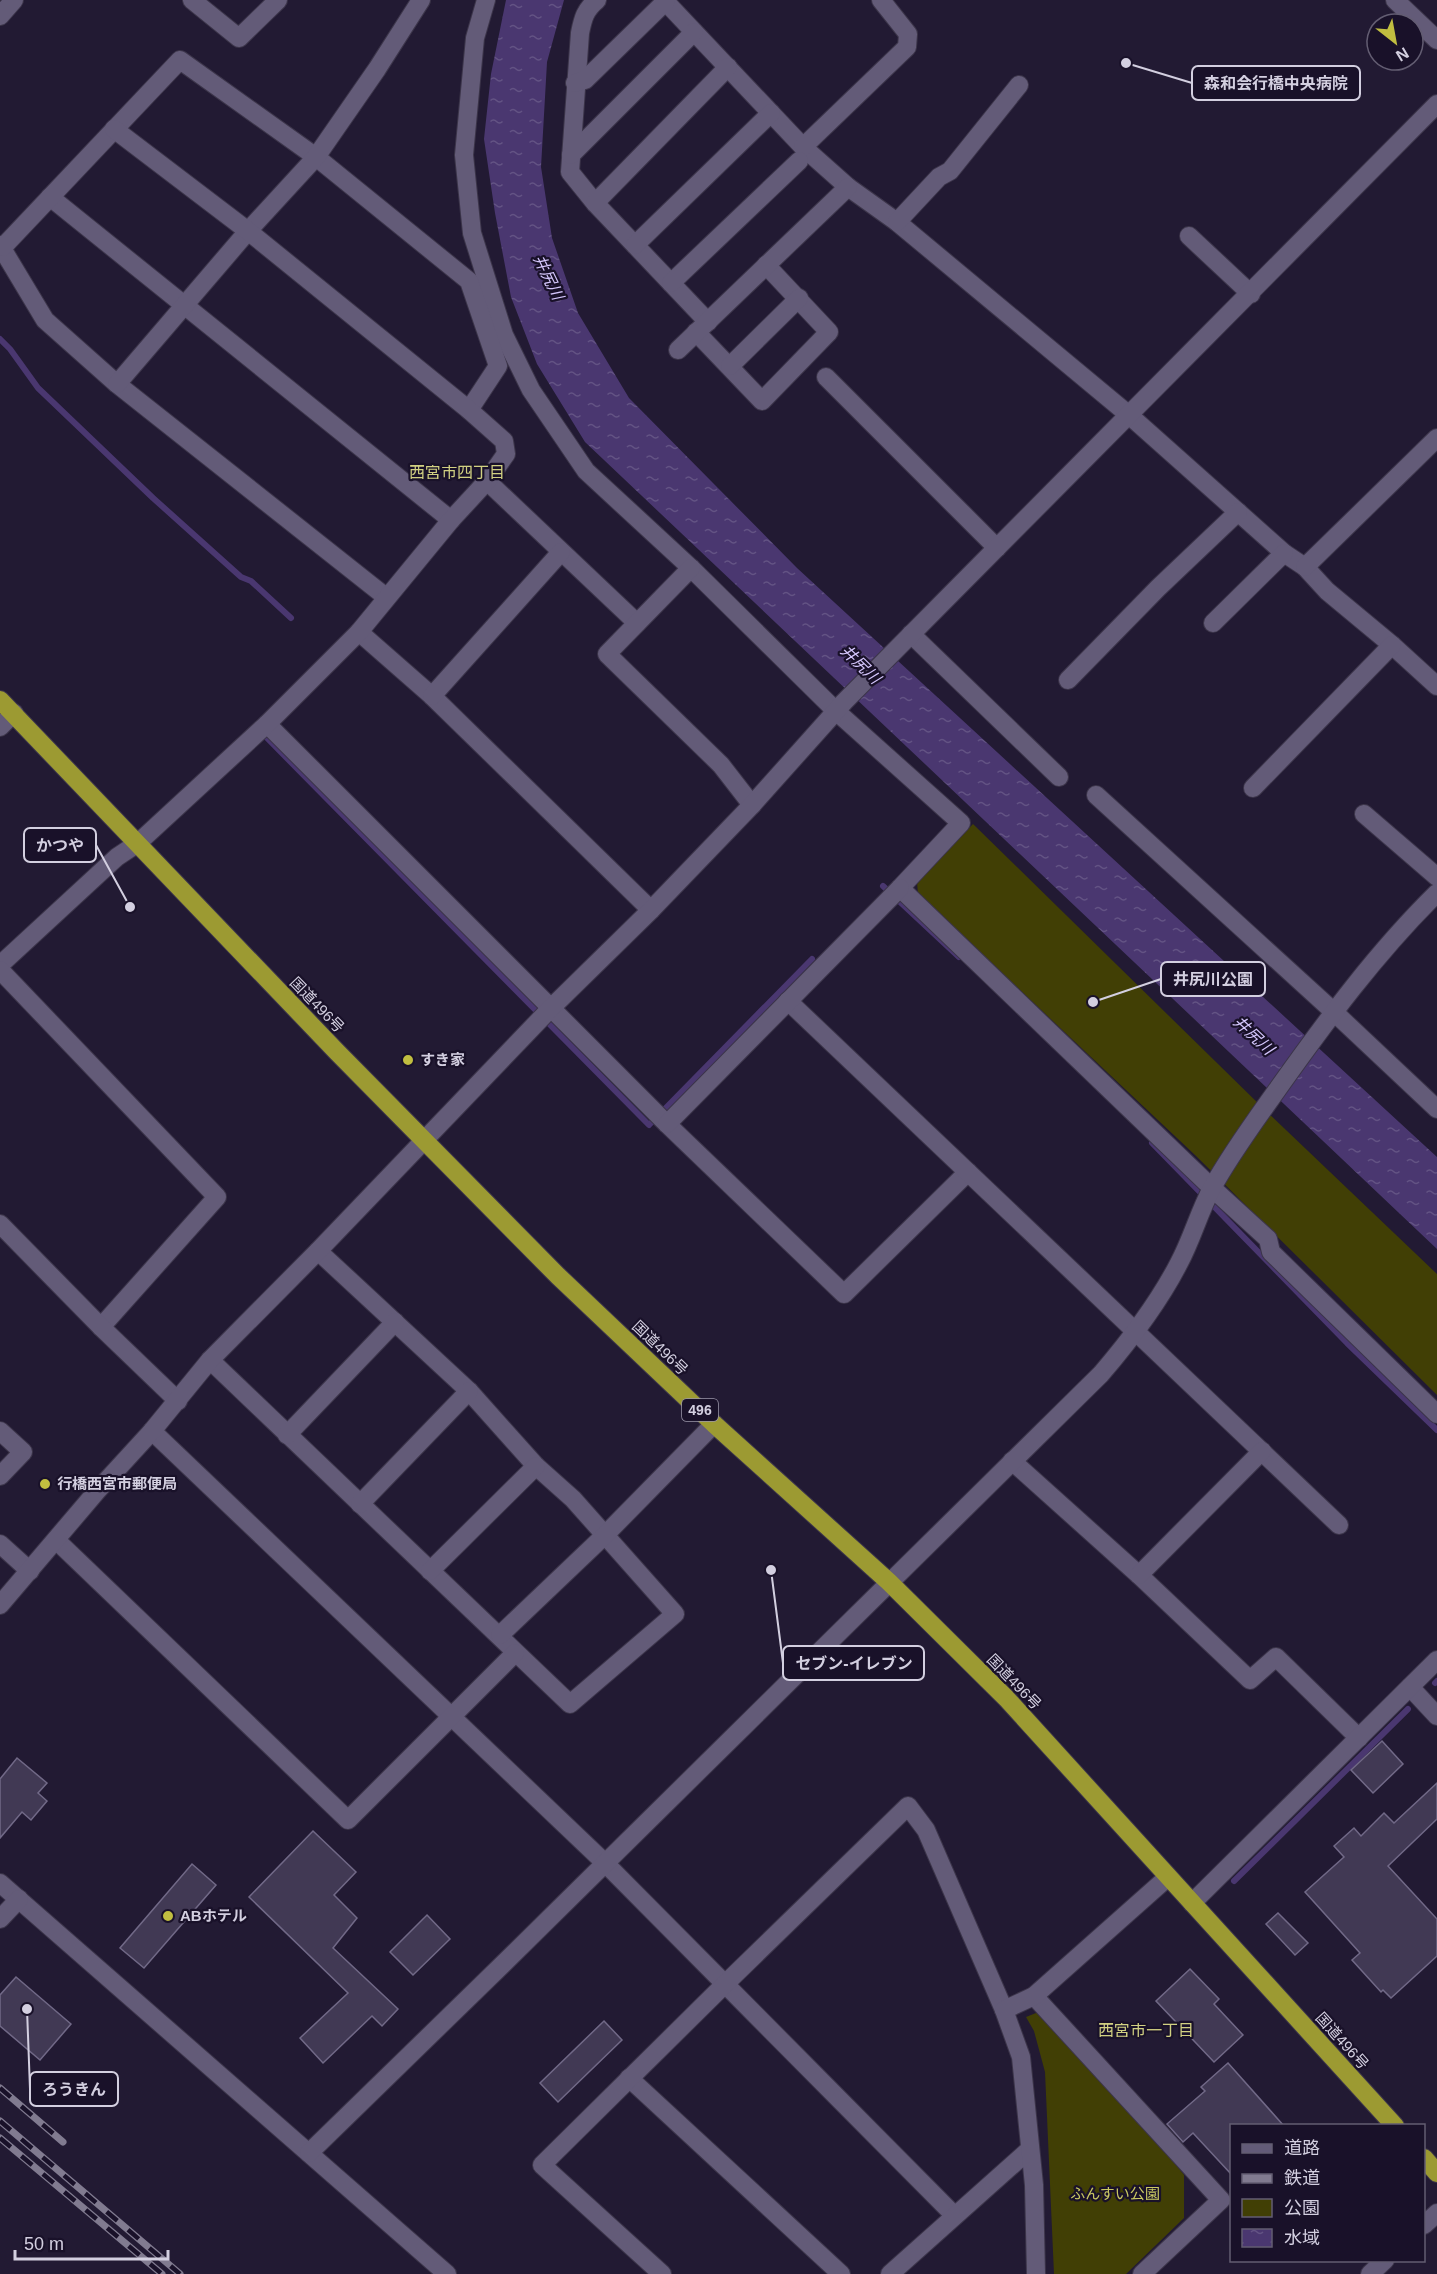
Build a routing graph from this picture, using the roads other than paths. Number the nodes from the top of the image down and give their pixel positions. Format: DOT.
graph roads {
  1 [pos="14,0"];
  2 [pos="192,0"];
  3 [pos="278,0"];
  4 [pos="421,0"];
  5 [pos="486,0"];
  6 [pos="597,0"];
  7 [pos="1395,0"];
  8 [pos="665,1"];
  9 [pos="890,3"];
  10 [pos="0,16"];
  11 [pos="694,32"];
  12 [pos="1437,40"];
  13 [pos="728,67"];
  14 [pos="575,83"];
  15 [pos="1019,84"];
  16 [pos="1437,104"];
  17 [pos="771,113"];
  18 [pos="114,129"];
  19 [pos="801,154"];
  20 [pos="571,155"];
  21 [pos="316,157"];
  22 [pos="848,187"];
  23 [pos="50,197"];
  24 [pos="595,203"];
  25 [pos="897,222"];
  26 [pos="248,231"];
  27 [pos="1189,236"];
  28 [pos="634,245"];
  29 [pos="1,246"];
  30 [pos="766,265"];
  31 [pos="671,284"];
  32 [pos="1251,294"];
  33 [pos="799,298"];
  34 [pos="185,304"];
  35 [pos="702,327"];
  36 [pos="678,350"];
  37 [pos="730,366"];
  38 [pos="826,376"];
  39 [pos="117,384"];
  40 [pos="469,410"];
  41 [pos="1129,415"];
  42 [pos="1437,438"];
  43 [pos="487,481"];
  44 [pos="1238,512"];
  45 [pos="451,520"];
  46 [pos="997,548"];
  47 [pos="561,552"];
  48 [pos="1284,553"];
  49 [pos="1305,567"];
  50 [pos="691,568"];
  51 [pos="386,597"];
  52 [pos="638,622"];
  53 [pos="1213,623"];
  54 [pos="359,632"];
  55 [pos="908,638"];
  56 [pos="1392,645"];
  57 [pos="1068,680"];
  58 [pos="1437,686"];
  59 [pos="432,696"];
  60 [pos="0,700"];
  61 [pos="841,707"];
  62 [pos="14,713"];
  63 [pos="267,724"];
  64 [pos="0,727"];
  65 [pos="1059,777"];
  66 [pos="1252,788"];
  67 [pos="1096,795"];
  68 [pos="752,805"];
  69 [pos="1364,814"];
  70 [pos="138,843"];
  71 [pos="1437,877"];
  72 [pos="900,888"];
  73 [pos="1437,893"];
  74 [pos="651,910"];
  75 [pos="0,965"];
  76 [pos="0,970"];
  77 [pos="788,1001"];
  78 [pos="550,1009"];
  79 [pos="1334,1012"];
  80 [pos="1437,1109"];
  81 [pos="667,1124"];
  82 [pos="425,1139"];
  83 [pos="968,1172"];
  84 [pos="1212,1188"];
  85 [pos="0,1224"];
  86 [pos="318,1251"];
  87 [pos="395,1322"];
  88 [pos="101,1327"];
  89 [pos="1136,1333"];
  90 [pos="210,1360"];
  91 [pos="469,1390"];
  92 [pos="178,1401"];
  93 [pos="1437,1414"];
  94 [pos="714,1424"];
  95 [pos="0,1431"];
  96 [pos="152,1431"];
  97 [pos="287,1435"];
  98 [pos="1262,1451"];
  99 [pos="1012,1461"];
  100 [pos="536,1466"];
  101 [pos="0,1476"];
  102 [pos="360,1503"];
  103 [pos="1340,1525"];
  104 [pos="605,1535"];
  105 [pos="56,1540"];
  106 [pos="0,1544"];
  107 [pos="30,1571"];
  108 [pos="430,1571"];
  109 [pos="1139,1575"];
  110 [pos="889,1582"];
  111 [pos="0,1605"];
  112 [pos="500,1635"];
  113 [pos="515,1653"];
  114 [pos="1437,1660"];
  115 [pos="1410,1687"];
  116 [pos="1437,1716"];
  117 [pos="452,1718"];
  118 [pos="1359,1738"];
  119 [pos="604,1862"];
  120 [pos="1168,1877"];
  121 [pos="0,1883"];
  122 [pos="19,1899"];
  123 [pos="1192,1903"];
  124 [pos="0,1919"];
  125 [pos="723,1985"];
  126 [pos="1034,1996"];
  127 [pos="1004,2010"];
  128 [pos="629,2078"];
  129 [pos="1393,2124"];
  130 [pos="1029,2150"];
  131 [pos="309,2153"];
  132 [pos="1425,2159"];
  133 [pos="1437,2173"];
  134 [pos="1437,2213"];
  135 [pos="954,2215"];
  136 [pos="1425,2224"];
  137 [pos="1383,2262"];
  138 [pos="447,2274"];
  139 [pos="662,2274"];
  140 [pos="841,2274"];
  141 [pos="890,2274"];
  142 [pos="1036,2274"];
  143 [pos="1142,2274"];
  144 [pos="1370,2274"];
  1 -- 10 [label="street"];
  2 -- 3 [label="street"];
  4 -- 21 [label="street"];
  5 -- 50 [label="street"];
  6 -- 14 [label="street"];
  7 -- 12 [label="street"];
  8 -- 11 [label="street"];
  8 -- 14 [label="street"];
  9 -- 19 [label="street"];
  11 -- 13 [label="street"];
  11 -- 20 [label="street"];
  13 -- 17 [label="street"];
  13 -- 24 [label="street"];
  14 -- 20 [label="street"];
  15 -- 25 [label="street"];
  16 -- 32 [label="street"];
  17 -- 19 [label="street"];
  17 -- 28 [label="street"];
  18 -- 21 [label="street"];
  18 -- 23 [label="street"];
  18 -- 26 [label="street"];
  19 -- 22 [label="street"];
  19 -- 31 [label="street"];
  20 -- 24 [label="street"];
  21 -- 26 [label="street"];
  21 -- 40 [label="street"];
  22 -- 25 [label="street"];
  22 -- 30 [label="street"];
  23 -- 29 [label="street"];
  23 -- 34 [label="street"];
  24 -- 28 [label="street"];
  25 -- 41 [label="street"];
  26 -- 34 [label="street"];
  26 -- 40 [label="street"];
  27 -- 32 [label="street"];
  28 -- 31 [label="street"];
  29 -- 39 [label="street"];
  30 -- 33 [label="street"];
  30 -- 35 [label="street"];
  31 -- 35 [label="street"];
  32 -- 41 [label="street"];
  33 -- 37 [label="street"];
  33 -- 37 [label="street"];
  34 -- 39 [label="street"];
  34 -- 45 [label="street"];
  35 -- 36 [label="street"];
  35 -- 37 [label="street"];
  38 -- 46 [label="street"];
  39 -- 51 [label="street"];
  40 -- 43 [label="street"];
  41 -- 44 [label="street"];
  41 -- 46 [label="street"];
  42 -- 49 [label="street"];
  43 -- 45 [label="street"];
  43 -- 47 [label="street"];
  44 -- 48 [label="street"];
  44 -- 57 [label="street"];
  45 -- 51 [label="street"];
  46 -- 55 [label="street"];
  47 -- 52 [label="street"];
  47 -- 59 [label="street"];
  48 -- 49 [label="street"];
  48 -- 53 [label="street"];
  49 -- 56 [label="street"];
  50 -- 52 [label="street"];
  50 -- 61 [label="street"];
  51 -- 54 [label="street"];
  52 -- 68 [label="street"];
  54 -- 59 [label="street"];
  54 -- 63 [label="street"];
  55 -- 61 [label="street"];
  55 -- 65 [label="street"];
  56 -- 58 [label="street"];
  56 -- 66 [label="street"];
  59 -- 74 [label="street"];
  60 -- 62 [label="highway, 国道496号 / 496"];
  61 -- 68 [label="street"];
  61 -- 72 [label="street"];
  62 -- 64 [label="street"];
  62 -- 70 [label="highway, 国道496号 / 496"];
  63 -- 70 [label="street"];
  63 -- 78 [label="street"];
  67 -- 79 [label="street"];
  68 -- 74 [label="street"];
  69 -- 71 [label="street"];
  70 -- 75 [label="street"];
  70 -- 82 [label="highway, 国道496号 / 496"];
  72 -- 77 [label="street"];
  72 -- 84 [label="street"];
  73 -- 79 [label="street"];
  74 -- 78 [label="street"];
  76 -- 88 [label="street"];
  77 -- 81 [label="street"];
  77 -- 83 [label="street"];
  78 -- 81 [label="street"];
  78 -- 82 [label="street"];
  79 -- 80 [label="street"];
  79 -- 84 [label="street"];
  81 -- 83 [label="street"];
  82 -- 86 [label="street"];
  82 -- 94 [label="highway, 国道496号 / 496"];
  83 -- 89 [label="street"];
  84 -- 89 [label="street"];
  84 -- 93 [label="street"];
  85 -- 88 [label="street"];
  86 -- 87 [label="street"];
  86 -- 90 [label="street"];
  87 -- 91 [label="street"];
  87 -- 97 [label="street"];
  88 -- 92 [label="street"];
  89 -- 98 [label="street"];
  89 -- 99 [label="street"];
  90 -- 92 [label="street"];
  90 -- 97 [label="street"];
  91 -- 100 [label="street"];
  91 -- 102 [label="street"];
  92 -- 96 [label="street"];
  94 -- 104 [label="street"];
  94 -- 110 [label="highway, 国道496号 / 496"];
  95 -- 101 [label="street"];
  96 -- 105 [label="street"];
  96 -- 117 [label="street"];
  97 -- 102 [label="street"];
  98 -- 103 [label="street"];
  98 -- 109 [label="street"];
  99 -- 109 [label="street"];
  99 -- 110 [label="street"];
  100 -- 104 [label="street"];
  100 -- 108 [label="street"];
  102 -- 108 [label="street"];
  104 -- 112 [label="street"];
  104 -- 113 [label="street"];
  105 -- 107 [label="street"];
  105 -- 117 [label="street"];
  106 -- 107 [label="street"];
  107 -- 111 [label="street"];
  108 -- 112 [label="street"];
  109 -- 118 [label="street"];
  110 -- 119 [label="street"];
  110 -- 120 [label="highway, 国道496号 / 496"];
  112 -- 113 [label="street"];
  113 -- 117 [label="street"];
  114 -- 115 [label="street"];
  115 -- 116 [label="street"];
  115 -- 118 [label="street"];
  117 -- 119 [label="street"];
  118 -- 123 [label="street"];
  119 -- 125 [label="street"];
  119 -- 131 [label="street"];
  120 -- 123 [label="highway, 国道496号 / 496"];
  120 -- 126 [label="street"];
  121 -- 122 [label="street"];
  122 -- 124 [label="street"];
  122 -- 131 [label="street"];
  123 -- 129 [label="highway, 国道496号 / 496"];
  125 -- 127 [label="street"];
  125 -- 128 [label="street"];
  125 -- 135 [label="street"];
  126 -- 127 [label="street"];
  126 -- 143 [label="street"];
  127 -- 130 [label="street"];
  128 -- 139 [label="street"];
  128 -- 140 [label="street"];
  130 -- 135 [label="street"];
  130 -- 142 [label="street"];
  131 -- 138 [label="street"];
  132 -- 133 [label="highway"];
  134 -- 136 [label="street"];
  135 -- 141 [label="street"];
  137 -- 144 [label="street"];
}
